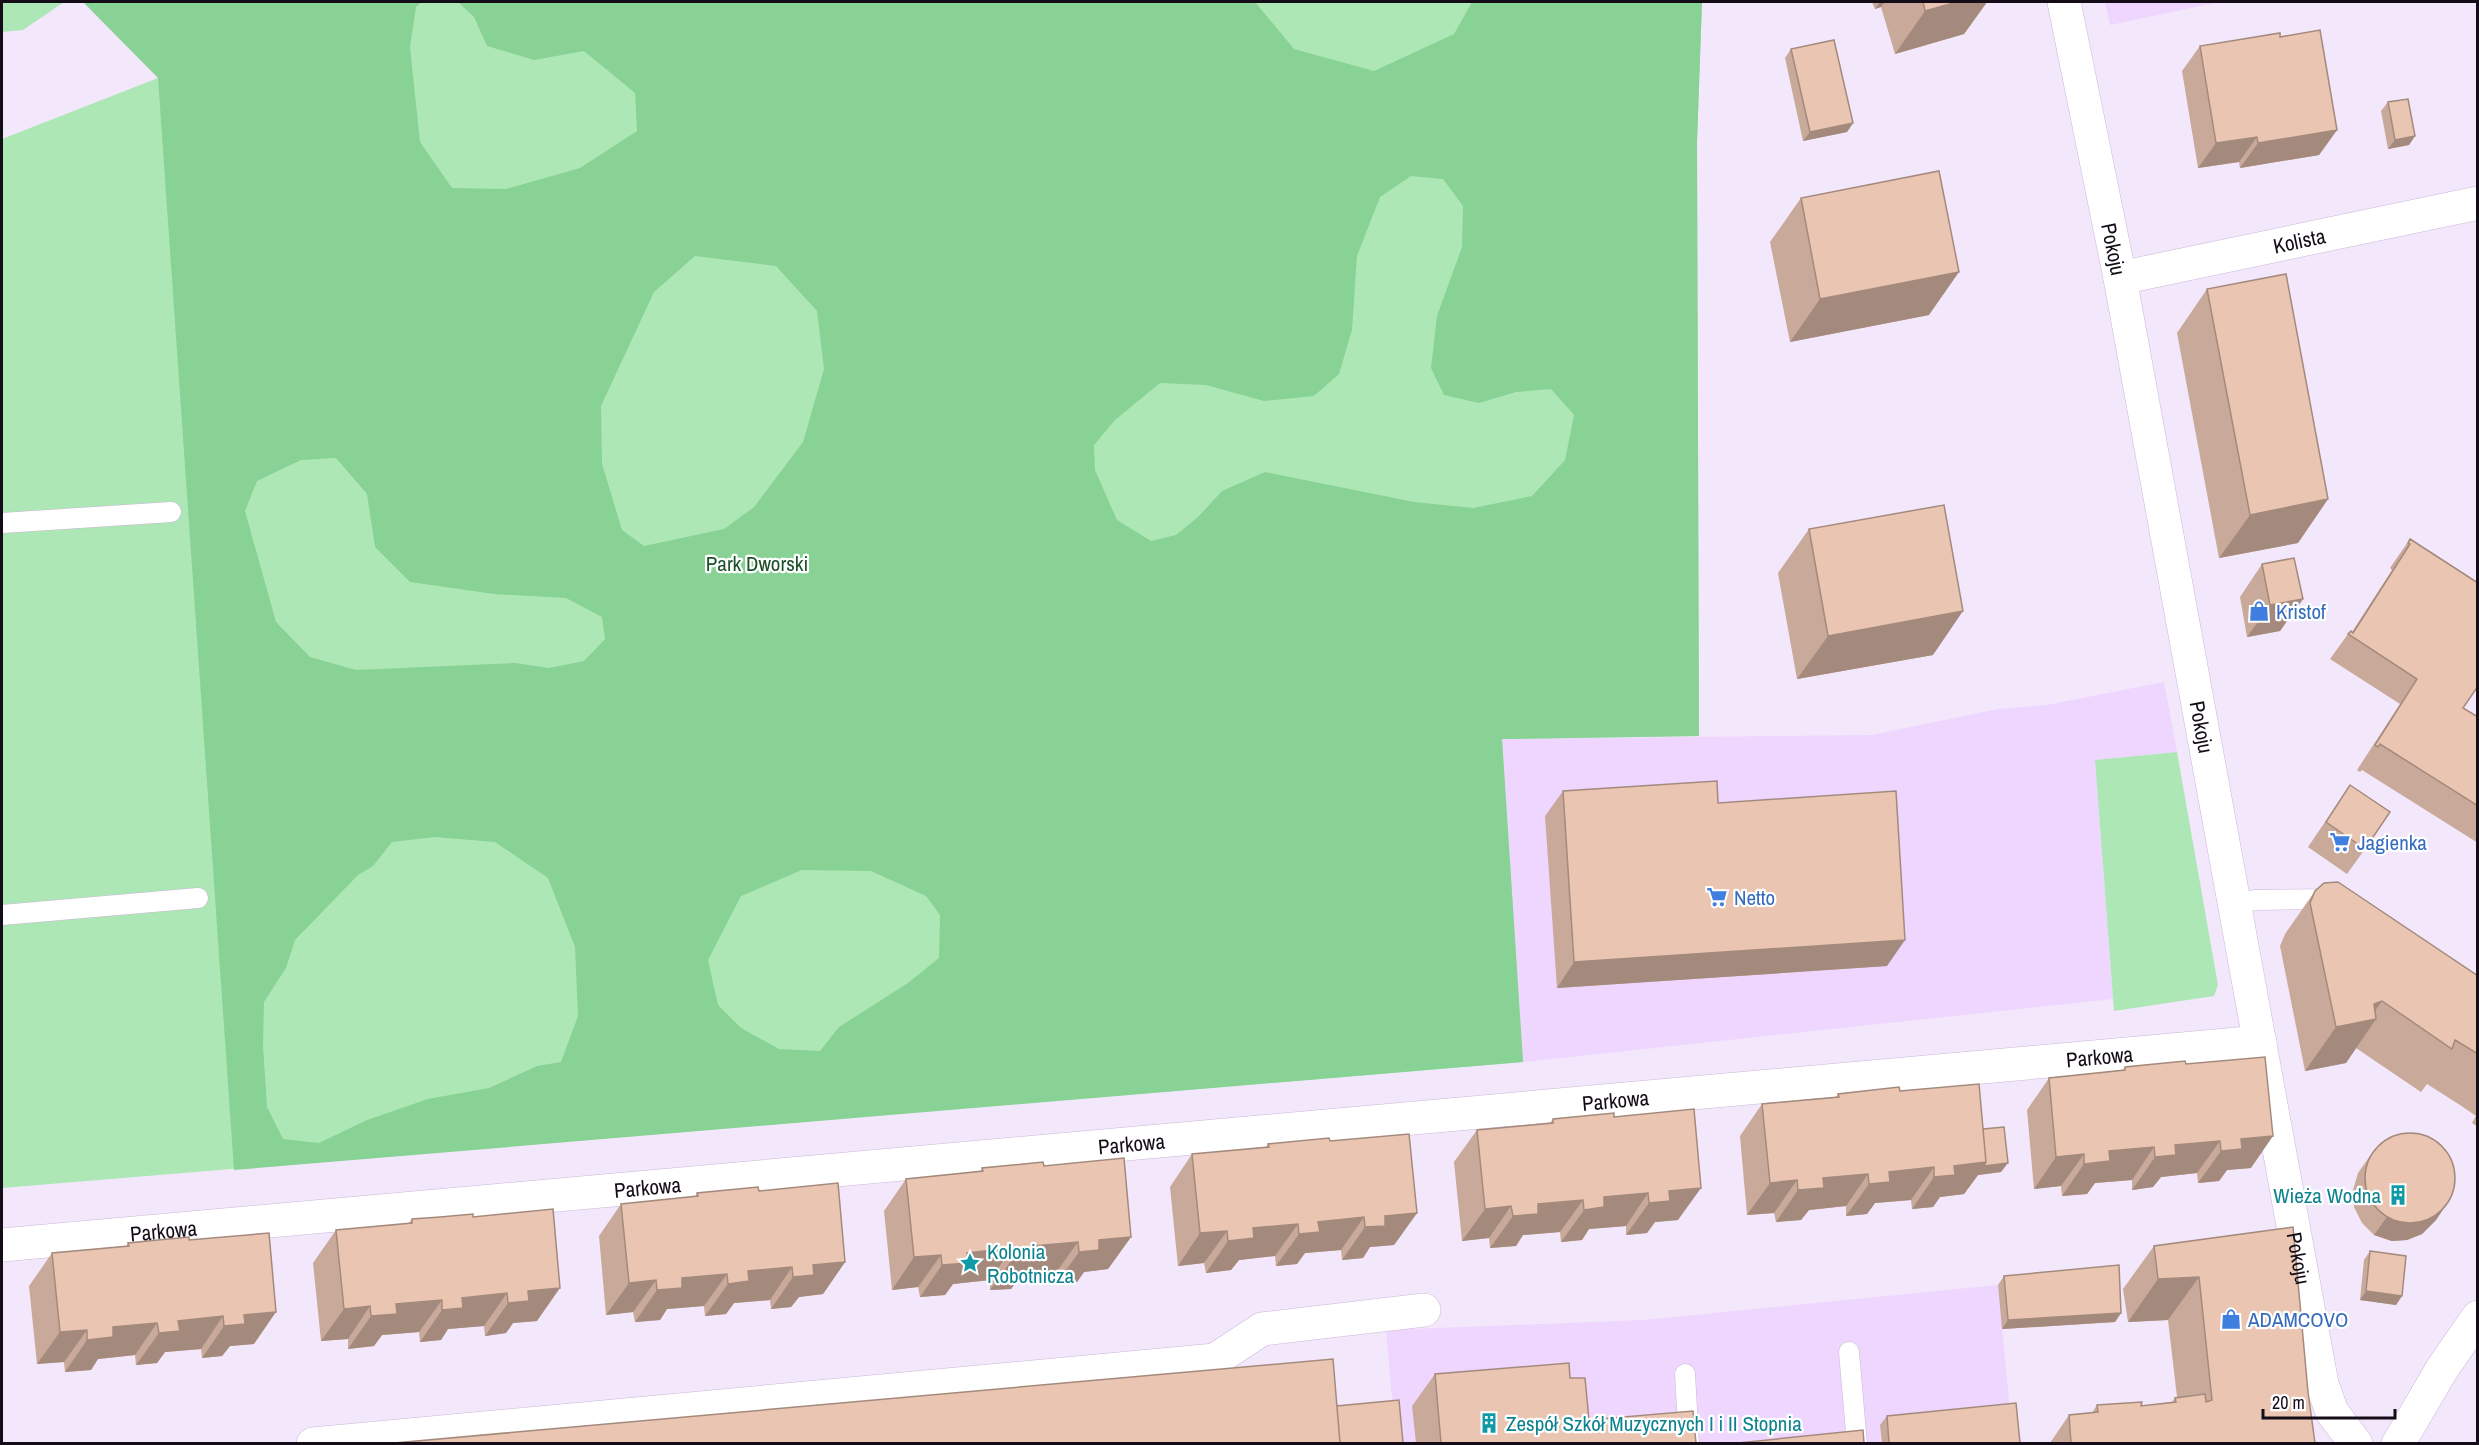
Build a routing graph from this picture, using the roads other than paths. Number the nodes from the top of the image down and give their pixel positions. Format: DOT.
graph roads {
  1 [pos="2069,2"];
  2 [pos="2478,203"];
  3 [pos="2120,278"];
  4 [pos="171,512"];
  5 [pos="2,523"];
  6 [pos="198,898"];
  7 [pos="2234,903"];
  8 [pos="2351,909"];
  9 [pos="2,915"];
  10 [pos="2260,1042"];
  11 [pos="2,1245"];
  12 [pos="1424,1310"];
  13 [pos="2478,1317"];
  14 [pos="1849,1352"];
  15 [pos="1685,1374"];
  16 [pos="312,1443"];
  17 [pos="1689,1443"];
  18 [pos="1857,1443"];
  19 [pos="2356,1443"];
  20 [pos="2398,1443"];
  1 -- 3 [label="street, Pokoju"];
  2 -- 3 [label="street, Kolista"];
  3 -- 7 [label="street, Pokoju"];
  4 -- 5 [label="lane"];
  6 -- 9 [label="lane"];
  7 -- 8 [label="lane"];
  7 -- 10 [label="street, Pokoju"];
  10 -- 11 [label="street, Parkowa"];
  10 -- 19 [label="street, Pokoju"];
  12 -- 16 [label="street"];
  13 -- 20 [label="street"];
  14 -- 18 [label="lane"];
  15 -- 17 [label="lane"];
}
